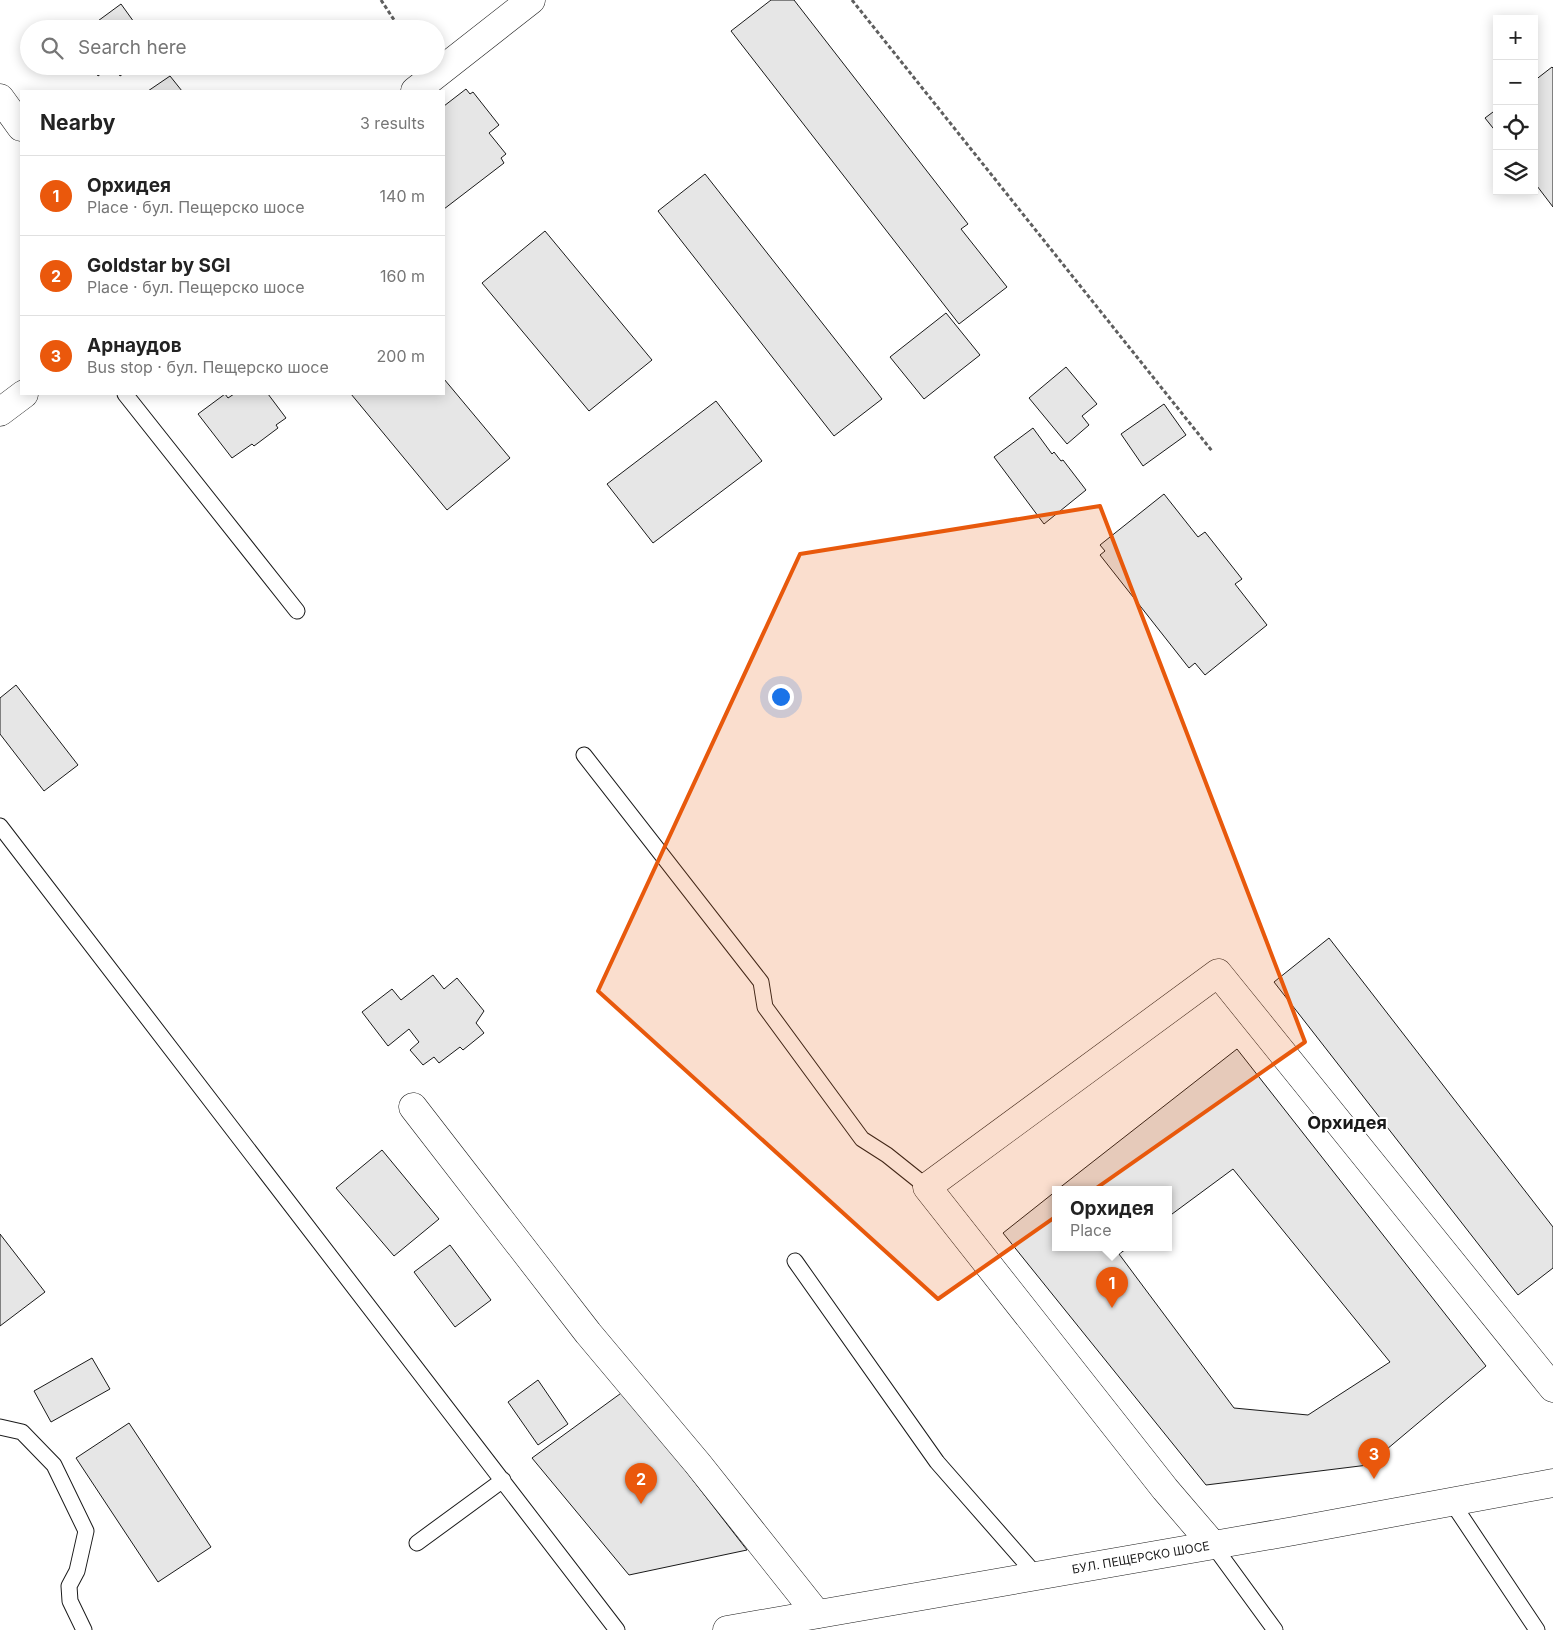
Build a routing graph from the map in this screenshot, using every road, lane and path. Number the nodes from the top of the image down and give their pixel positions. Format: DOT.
graph roads {
  1 [pos="381,0"];
  2 [pos="531,0"];
  3 [pos="852,0"];
  4 [pos="394,20"];
  5 [pos="445,67"];
  6 [pos="435,75"];
  7 [pos="416,90"];
  8 [pos="0,98"];
  9 [pos="20,126"];
  10 [pos="23,395"];
  11 [pos="126,395"];
  12 [pos="0,412"];
  13 [pos="1212,451"];
  14 [pos="297,611"];
  15 [pos="584,755"];
  16 [pos="0,826"];
  17 [pos="413,1107"];
  18 [pos="927,1187"];
  19 [pos="795,1261"];
  20 [pos="1553,1388"];
  21 [pos="0,1427"];
  22 [pos="504,1480"];
  23 [pos="1553,1483"];
  24 [pos="1451,1501"];
  25 [pos="417,1543"];
  26 [pos="1213,1545"];
  27 [pos="1037,1576"];
  28 [pos="817,1614"];
  29 [pos="84,1630"];
  30 [pos="617,1630"];
  31 [pos="727,1630"];
  32 [pos="1276,1630"];
  33 [pos="1537,1630"];
  1 -- 4 [label="path"];
  2 -- 5 [label="street"];
  3 -- 13 [label="path"];
  6 -- 7 [label="street"];
  8 -- 9 [label="street"];
  10 -- 12 [label="street"];
  11 -- 14 [label="lane"];
  15 -- 18 [label="lane"];
  16 -- 22 [label="lane"];
  17 -- 28 [label="street"];
  18 -- 20 [label="street"];
  18 -- 26 [label="street"];
  19 -- 27 [label="lane"];
  21 -- 29 [label="lane"];
  22 -- 25 [label="lane"];
  22 -- 30 [label="lane"];
  23 -- 24 [label="street, БУЛ. ПЕЩЕРСКО ШОСЕ"];
  24 -- 26 [label="street, БУЛ. ПЕЩЕРСКО ШОСЕ"];
  24 -- 33 [label="lane"];
  26 -- 27 [label="street, БУЛ. ПЕЩЕРСКО ШОСЕ"];
  26 -- 32 [label="lane"];
  27 -- 28 [label="street, БУЛ. ПЕЩЕРСКО ШОСЕ"];
  28 -- 31 [label="street, БУЛ. ПЕЩЕРСКО ШОСЕ"];
}
